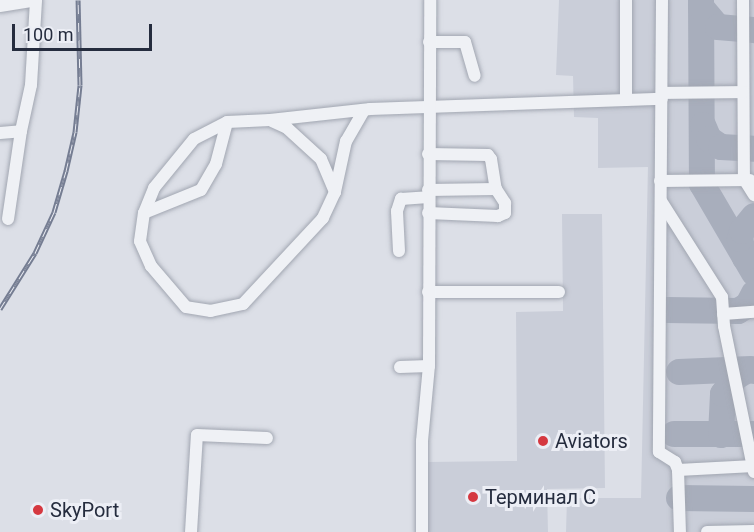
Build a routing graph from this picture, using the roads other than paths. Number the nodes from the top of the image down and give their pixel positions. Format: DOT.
graph roads {
  1 [pos="36,0"];
  2 [pos="430,0"];
  3 [pos="626,0"];
  4 [pos="662,0"];
  5 [pos="743,0"];
  6 [pos="0,6"];
  7 [pos="429,42"];
  8 [pos="475,76"];
  9 [pos="742,92"];
  10 [pos="662,96"];
  11 [pos="626,100"];
  12 [pos="428,106"];
  13 [pos="363,112"];
  14 [pos="270,120"];
  15 [pos="227,122"];
  16 [pos="21,130"];
  17 [pos="0,134"];
  18 [pos="428,154"];
  19 [pos="749,180"];
  20 [pos="660,181"];
  21 [pos="496,189"];
  22 [pos="335,192"];
  23 [pos="428,193"];
  24 [pos="754,195"];
  25 [pos="661,201"];
  26 [pos="144,213"];
  27 [pos="428,213"];
  28 [pos="8,219"];
  29 [pos="399,251"];
  30 [pos="428,292"];
  31 [pos="559,292"];
  32 [pos="754,312"];
  33 [pos="723,314"];
  34 [pos="429,366"];
  35 [pos="400,367"];
  36 [pos="267,438"];
  37 [pos="754,468"];
  38 [pos="678,470"];
  39 [pos="754,531"];
  40 [pos="191,532"];
  41 [pos="422,532"];
  42 [pos="680,532"];
  43 [pos="707,532"];
  1 -- 6 [label="lane"];
  1 -- 16 [label="lane"];
  2 -- 7 [label="lane"];
  3 -- 11 [label="lane"];
  4 -- 10 [label="lane"];
  5 -- 9 [label="lane"];
  7 -- 8 [label="lane"];
  7 -- 12 [label="lane"];
  9 -- 10 [label="lane"];
  9 -- 19 [label="lane"];
  10 -- 11 [label="lane"];
  10 -- 20 [label="lane"];
  11 -- 12 [label="lane"];
  12 -- 13 [label="lane"];
  12 -- 18 [label="lane"];
  13 -- 14 [label="lane"];
  13 -- 22 [label="lane"];
  14 -- 15 [label="lane"];
  14 -- 22 [label="lane"];
  15 -- 26 [label="lane"];
  15 -- 26 [label="lane"];
  16 -- 17 [label="lane"];
  16 -- 28 [label="lane"];
  18 -- 21 [label="lane"];
  18 -- 23 [label="lane"];
  19 -- 20 [label="lane"];
  19 -- 24 [label="lane"];
  20 -- 25 [label="lane"];
  21 -- 23 [label="lane"];
  21 -- 27 [label="lane"];
  22 -- 26 [label="lane"];
  23 -- 27 [label="lane"];
  23 -- 29 [label="lane"];
  25 -- 33 [label="lane"];
  25 -- 38 [label="lane"];
  27 -- 30 [label="lane"];
  30 -- 31 [label="lane"];
  30 -- 34 [label="lane"];
  32 -- 33 [label="lane"];
  33 -- 37 [label="lane"];
  34 -- 35 [label="lane"];
  34 -- 41 [label="lane"];
  36 -- 40 [label="lane"];
  37 -- 38 [label="lane"];
  38 -- 42 [label="lane"];
  39 -- 43 [label="lane"];
}
